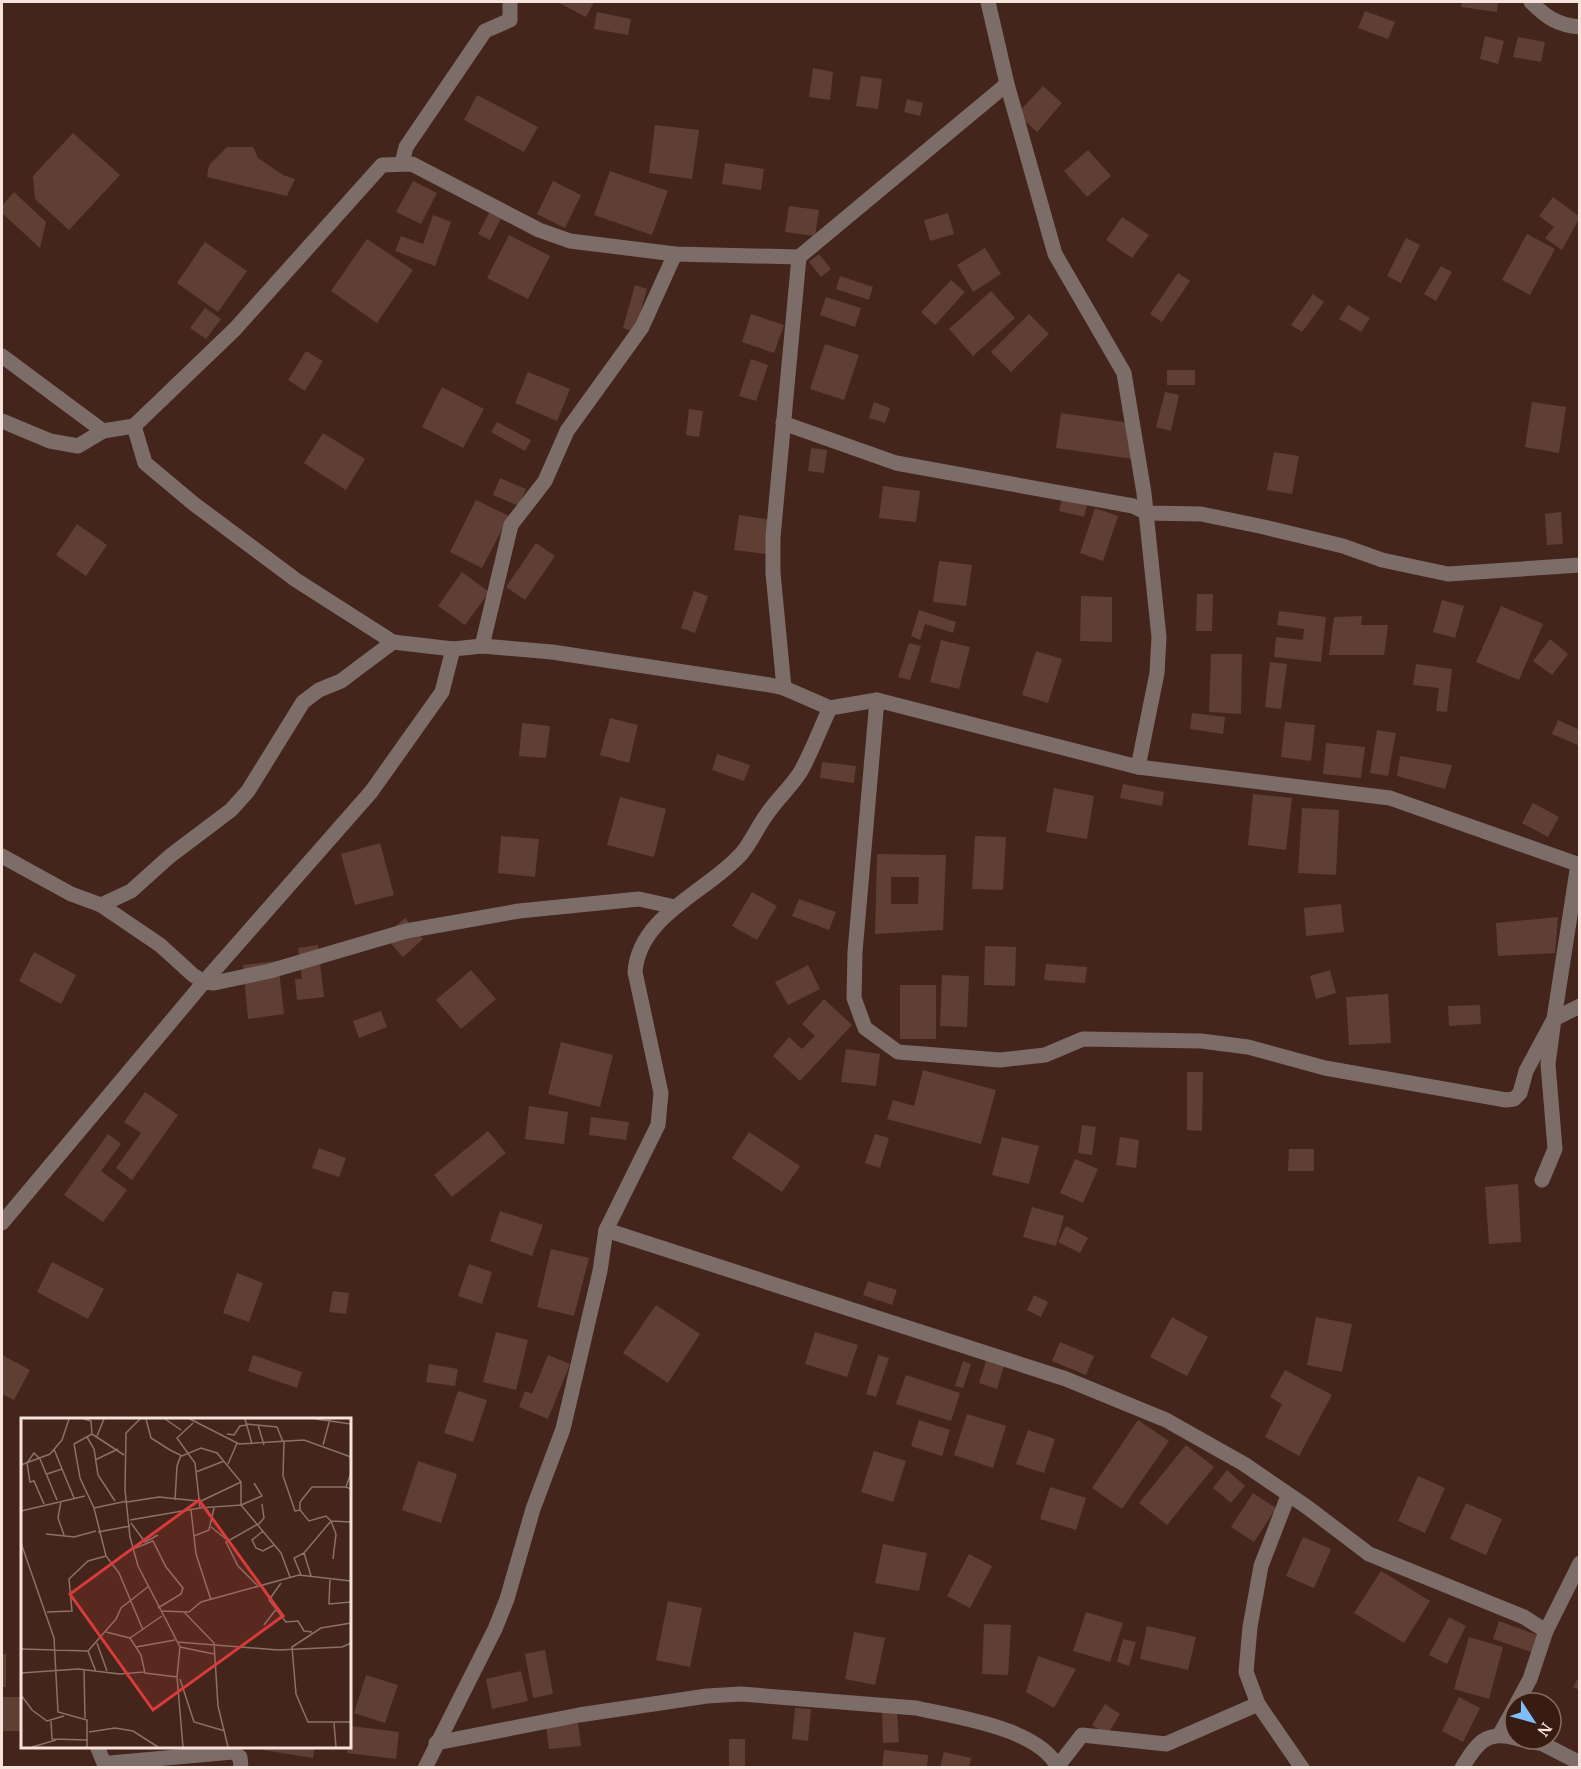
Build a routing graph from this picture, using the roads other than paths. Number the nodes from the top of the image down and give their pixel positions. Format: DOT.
graph roads {
  1 [pos="510,2"];
  2 [pos="988,2"];
  3 [pos="1531,2"];
  4 [pos="1580,27"];
  5 [pos="1007,84"];
  6 [pos="402,163"];
  7 [pos="675,254"];
  8 [pos="798,257"];
  9 [pos="2,356"];
  10 [pos="2,421"];
  11 [pos="783,423"];
  12 [pos="134,426"];
  13 [pos="103,431"];
  14 [pos="1147,513"];
  15 [pos="1580,565"];
  16 [pos="393,642"];
  17 [pos="482,646"];
  18 [pos="453,649"];
  19 [pos="784,688"];
  20 [pos="877,700"];
  21 [pos="830,708"];
  22 [pos="1138,767"];
  23 [pos="2,856"];
  24 [pos="1579,865"];
  25 [pos="101,905"];
  26 [pos="675,908"];
  27 [pos="204,982"];
  28 [pos="1580,1006"];
  29 [pos="1554,1019"];
  30 [pos="1542,1180"];
  31 [pos="2,1223"];
  32 [pos="606,1230"];
  33 [pos="1288,1496"];
  34 [pos="1580,1563"];
  35 [pos="1546,1631"];
  36 [pos="1524,1691"];
  37 [pos="1258,1704"];
  38 [pos="1503,1737"];
  39 [pos="436,1743"];
  40 [pos="98,1748"];
  41 [pos="1554,1751"];
  42 [pos="1571,1762"];
  43 [pos="107,1767"];
  44 [pos="241,1767"];
  45 [pos="424,1767"];
  46 [pos="1058,1767"];
  47 [pos="1302,1767"];
  48 [pos="1462,1767"];
  1 -- 6 [label="street"];
  2 -- 5 [label="street"];
  3 -- 4 [label="street"];
  5 -- 8 [label="street"];
  5 -- 14 [label="street"];
  6 -- 7 [label="street"];
  6 -- 12 [label="street"];
  7 -- 8 [label="street"];
  7 -- 17 [label="street"];
  8 -- 11 [label="street"];
  9 -- 13 [label="street"];
  10 -- 13 [label="street"];
  11 -- 14 [label="street"];
  11 -- 19 [label="street"];
  12 -- 13 [label="street"];
  12 -- 16 [label="street"];
  14 -- 15 [label="street"];
  14 -- 22 [label="street"];
  16 -- 18 [label="street"];
  16 -- 25 [label="street"];
  17 -- 18 [label="street"];
  17 -- 19 [label="street"];
  18 -- 27 [label="street"];
  19 -- 21 [label="street"];
  20 -- 21 [label="street"];
  20 -- 22 [label="street"];
  20 -- 29 [label="street"];
  21 -- 26 [label="street"];
  22 -- 24 [label="street"];
  23 -- 25 [label="street"];
  24 -- 29 [label="street"];
  25 -- 27 [label="street"];
  26 -- 27 [label="street"];
  26 -- 32 [label="street"];
  27 -- 31 [label="street"];
  28 -- 29 [label="street"];
  29 -- 30 [label="street"];
  32 -- 33 [label="street"];
  32 -- 39 [label="street"];
  33 -- 35 [label="street"];
  33 -- 37 [label="street"];
  34 -- 35 [label="street"];
  35 -- 36 [label="street"];
  37 -- 46 [label="street"];
  37 -- 47 [label="street"];
  38 -- 48 [label="street"];
  39 -- 45 [label="street"];
  39 -- 46 [label="street"];
  40 -- 43 [label="street"];
  41 -- 42 [label="street"];
  43 -- 44 [label="street"];
}
